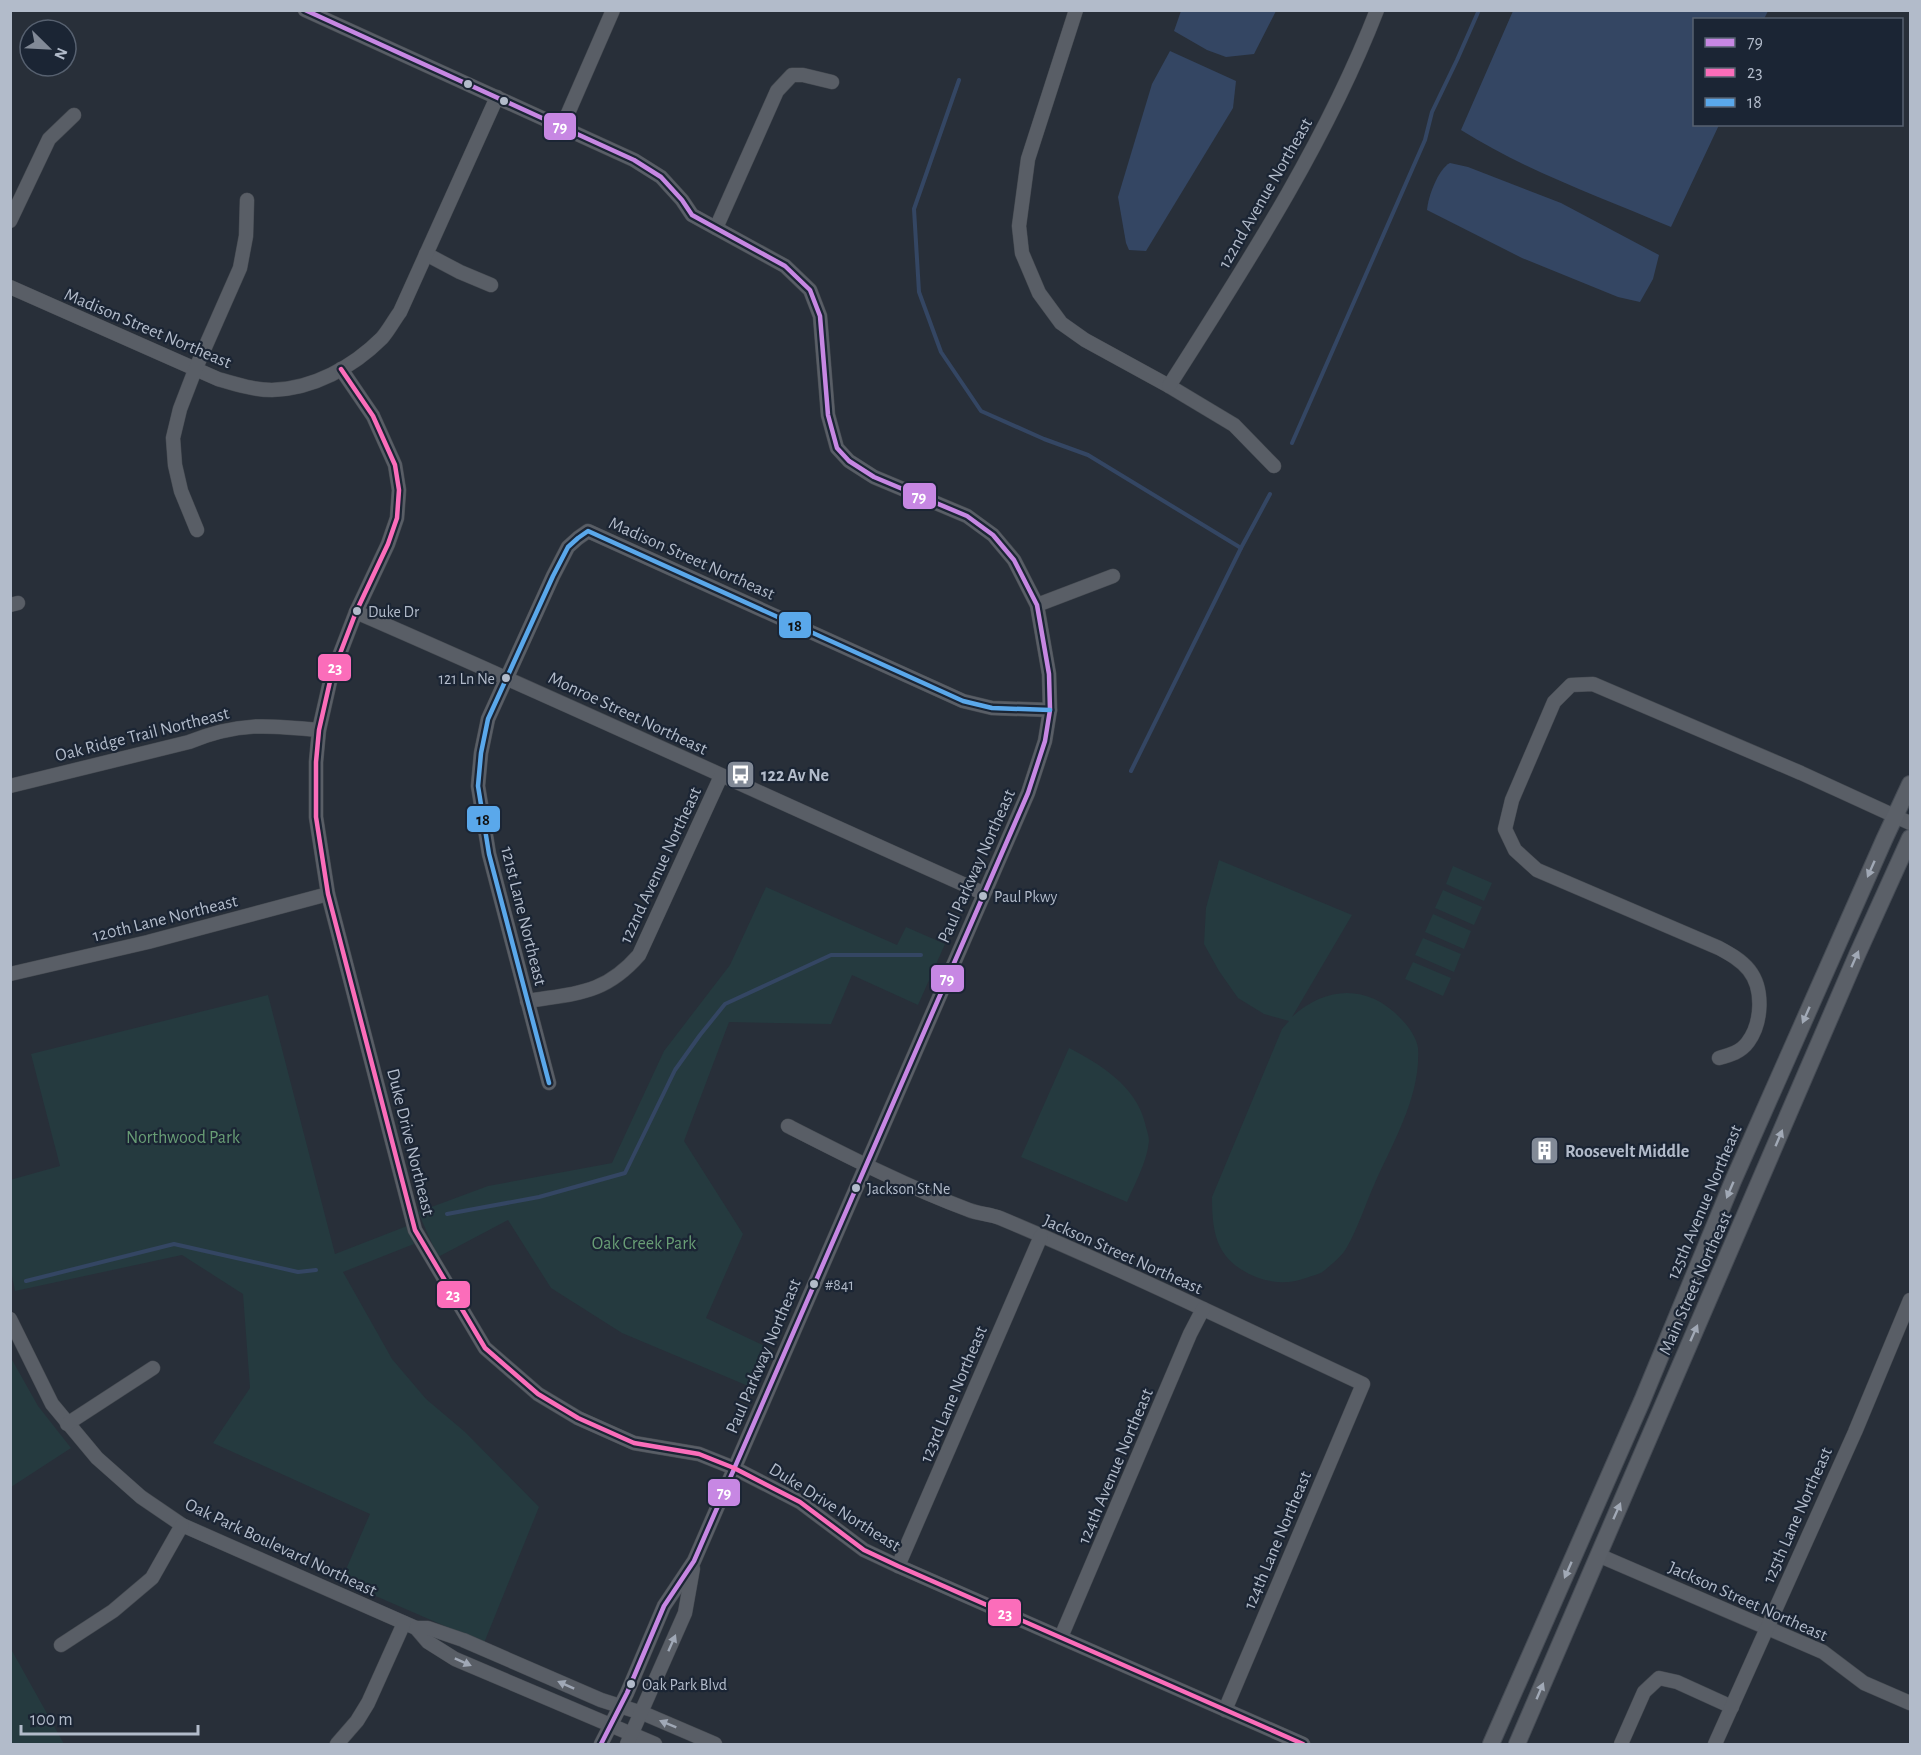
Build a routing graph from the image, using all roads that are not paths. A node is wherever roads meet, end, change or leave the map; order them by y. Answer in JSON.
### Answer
{"nodes":[{"id":1,"x":305,"y":10,"type":"edge"},
{"id":2,"x":613,"y":10,"type":"edge"},
{"id":3,"x":1076,"y":10,"type":"edge"},
{"id":4,"x":1377,"y":10,"type":"edge"},
{"id":5,"x":832,"y":82,"type":"dead end"},
{"id":6,"x":497,"y":97,"type":"junction"},
{"id":7,"x":74,"y":115,"type":"dead end"},
{"id":8,"x":562,"y":127,"type":"junction"},
{"id":9,"x":247,"y":200,"type":"dead end"},
{"id":10,"x":10,"y":221,"type":"edge"},
{"id":11,"x":716,"y":228,"type":"junction"},
{"id":12,"x":426,"y":254,"type":"junction"},
{"id":13,"x":491,"y":285,"type":"dead end"},
{"id":14,"x":10,"y":287,"type":"edge"},
{"id":15,"x":341,"y":369,"type":"junction"},
{"id":16,"x":195,"y":370,"type":"junction"},
{"id":17,"x":1169,"y":386,"type":"junction"},
{"id":18,"x":1274,"y":466,"type":"dead end"},
{"id":19,"x":197,"y":530,"type":"dead end"},
{"id":20,"x":588,"y":531,"type":"joint"},
{"id":21,"x":1113,"y":576,"type":"dead end"},
{"id":22,"x":1037,"y":605,"type":"junction"},
{"id":23,"x":356,"y":612,"type":"junction"},
{"id":24,"x":507,"y":677,"type":"junction"},
{"id":25,"x":1050,"y":710,"type":"junction"},
{"id":26,"x":319,"y":730,"type":"junction"},
{"id":27,"x":721,"y":776,"type":"junction"},
{"id":28,"x":1911,"y":784,"type":"edge"},
{"id":29,"x":10,"y":786,"type":"edge"},
{"id":30,"x":1903,"y":819,"type":"edge"},
{"id":31,"x":1911,"y":838,"type":"edge"},
{"id":32,"x":983,"y":893,"type":"junction"},
{"id":33,"x":328,"y":894,"type":"junction"},
{"id":34,"x":10,"y":974,"type":"edge"},
{"id":35,"x":527,"y":1001,"type":"junction"},
{"id":36,"x":1719,"y":1058,"type":"dead end"},
{"id":37,"x":549,"y":1083,"type":"dead end"},
{"id":38,"x":788,"y":1126,"type":"dead end"},
{"id":39,"x":865,"y":1165,"type":"junction"},
{"id":40,"x":1041,"y":1236,"type":"junction"},
{"id":41,"x":1911,"y":1300,"type":"edge"},
{"id":42,"x":1203,"y":1309,"type":"junction"},
{"id":43,"x":10,"y":1319,"type":"edge"},
{"id":44,"x":153,"y":1368,"type":"dead end"},
{"id":45,"x":1363,"y":1384,"type":"joint"},
{"id":46,"x":67,"y":1424,"type":"junction"},
{"id":47,"x":734,"y":1468,"type":"junction"},
{"id":48,"x":182,"y":1525,"type":"junction"},
{"id":49,"x":1598,"y":1555,"type":"junction"},
{"id":50,"x":694,"y":1561,"type":"junction"},
{"id":51,"x":898,"y":1566,"type":"junction"},
{"id":52,"x":410,"y":1626,"type":"junction"},
{"id":53,"x":1767,"y":1628,"type":"junction"},
{"id":54,"x":1061,"y":1637,"type":"junction"},
{"id":55,"x":61,"y":1645,"type":"dead end"},
{"id":56,"x":1911,"y":1703,"type":"edge"},
{"id":57,"x":620,"y":1707,"type":"junction"},
{"id":58,"x":1732,"y":1707,"type":"junction"},
{"id":59,"x":1225,"y":1710,"type":"junction"},
{"id":60,"x":641,"y":1713,"type":"junction"},
{"id":61,"x":609,"y":1726,"type":"junction"},
{"id":62,"x":629,"y":1740,"type":"edge"},
{"id":63,"x":336,"y":1744,"type":"edge"},
{"id":64,"x":601,"y":1744,"type":"edge"},
{"id":65,"x":655,"y":1744,"type":"edge"},
{"id":66,"x":715,"y":1744,"type":"edge"},
{"id":67,"x":1303,"y":1744,"type":"edge"},
{"id":68,"x":1491,"y":1744,"type":"edge"},
{"id":69,"x":1517,"y":1744,"type":"edge"},
{"id":70,"x":1621,"y":1744,"type":"edge"},
{"id":71,"x":1716,"y":1744,"type":"edge"}],
"edges":[{"from":1,"to":6,"type":"street","name":"Paul Parkway Northeast"},
{"from":2,"to":8,"type":"street"},
{"from":3,"to":17,"type":"street"},
{"from":4,"to":17,"type":"street","name":"122nd Avenue Northeast"},
{"from":5,"to":11,"type":"street"},
{"from":6,"to":8,"type":"street","name":"Paul Parkway Northeast"},
{"from":6,"to":12,"type":"street","name":"Madison Street Northeast"},
{"from":7,"to":10,"type":"street"},
{"from":8,"to":11,"type":"street","name":"Paul Parkway Northeast"},
{"from":9,"to":16,"type":"street"},
{"from":11,"to":22,"type":"street","name":"Paul Parkway Northeast"},
{"from":12,"to":13,"type":"street"},
{"from":12,"to":15,"type":"street","name":"Madison Street Northeast"},
{"from":14,"to":16,"type":"street","name":"Madison Street Northeast"},
{"from":15,"to":16,"type":"street","name":"Madison Street Northeast"},
{"from":15,"to":23,"type":"street","name":"Duke Drive Northeast"},
{"from":16,"to":19,"type":"street"},
{"from":17,"to":18,"type":"street"},
{"from":20,"to":24,"type":"street","name":"121st Lane Northeast"},
{"from":20,"to":25,"type":"street","name":"Madison Street Northeast"},
{"from":21,"to":22,"type":"street"},
{"from":22,"to":25,"type":"street","name":"Paul Parkway Northeast"},
{"from":23,"to":24,"type":"street","name":"Monroe Street Northeast"},
{"from":23,"to":26,"type":"street","name":"Duke Drive Northeast"},
{"from":24,"to":27,"type":"street","name":"Monroe Street Northeast"},
{"from":24,"to":35,"type":"street","name":"121st Lane Northeast"},
{"from":25,"to":32,"type":"street","name":"Paul Parkway Northeast"},
{"from":26,"to":29,"type":"street","name":"Oak Ridge Trail Northeast"},
{"from":26,"to":33,"type":"street","name":"Duke Drive Northeast"},
{"from":27,"to":32,"type":"street","name":"Monroe Street Northeast"},
{"from":27,"to":35,"type":"street","name":"122nd Avenue Northeast"},
{"from":28,"to":30,"type":"main road"},
{"from":30,"to":36,"type":"street"},
{"from":30,"to":68,"type":"main road","name":"125th Avenue Northeast","one_way":true},
{"from":49,"to":31,"type":"main road","name":"Main Street Northeast","one_way":true},
{"from":32,"to":39,"type":"street","name":"Paul Parkway Northeast"},
{"from":33,"to":34,"type":"street","name":"120th Lane Northeast"},
{"from":33,"to":47,"type":"street","name":"Duke Drive Northeast"},
{"from":35,"to":37,"type":"street","name":"121st Lane Northeast"},
{"from":38,"to":39,"type":"street"},
{"from":39,"to":40,"type":"street","name":"Jackson Street Northeast"},
{"from":39,"to":47,"type":"street","name":"Paul Parkway Northeast"},
{"from":40,"to":42,"type":"street","name":"Jackson Street Northeast"},
{"from":40,"to":51,"type":"street","name":"123rd Lane Northeast"},
{"from":41,"to":53,"type":"street","name":"125th Lane Northeast"},
{"from":42,"to":45,"type":"street","name":"Jackson Street Northeast"},
{"from":42,"to":54,"type":"street","name":"124th Avenue Northeast"},
{"from":43,"to":46,"type":"street","name":"Oak Park Boulevard Northeast"},
{"from":44,"to":46,"type":"street"},
{"from":45,"to":59,"type":"street","name":"124th Lane Northeast"},
{"from":46,"to":48,"type":"street","name":"Oak Park Boulevard Northeast"},
{"from":47,"to":50,"type":"street","name":"Paul Parkway Northeast"},
{"from":47,"to":51,"type":"street","name":"Duke Drive Northeast"},
{"from":48,"to":52,"type":"street","name":"Oak Park Boulevard Northeast"},
{"from":48,"to":55,"type":"street"},
{"from":49,"to":53,"type":"street","name":"Jackson Street Northeast"},
{"from":69,"to":49,"type":"main road","name":"Main Street Northeast","one_way":true},
{"from":50,"to":57,"type":"street","name":"Paul Parkway Northeast"},
{"from":60,"to":50,"type":"street","name":"Paul Parkway Northeast","one_way":true},
{"from":51,"to":54,"type":"street","name":"Duke Drive Northeast"},
{"from":57,"to":52,"type":"street","name":"Oak Park Boulevard Northeast","one_way":true},
{"from":52,"to":61,"type":"street","name":"Oak Park Boulevard Northeast","one_way":true},
{"from":52,"to":63,"type":"street"},
{"from":53,"to":56,"type":"street","name":"Jackson Street Northeast"},
{"from":53,"to":58,"type":"street","name":"125th Lane Northeast"},
{"from":54,"to":59,"type":"street","name":"Duke Drive Northeast"},
{"from":57,"to":60,"type":"street","name":"Oak Park Boulevard Northeast"},
{"from":57,"to":61,"type":"street","name":"Paul Parkway Northeast"},
{"from":58,"to":70,"type":"street"},
{"from":58,"to":71,"type":"street","name":"125th Lane Northeast"},
{"from":59,"to":67,"type":"street","name":"Duke Drive Northeast"},
{"from":60,"to":62,"type":"street","name":"Paul Parkway Northeast"},
{"from":66,"to":60,"type":"street","name":"Oak Park Boulevard Northeast","one_way":true},
{"from":61,"to":62,"type":"street","name":"Oak Park Boulevard Northeast"},
{"from":61,"to":64,"type":"street","name":"Paul Parkway Northeast"},
{"from":62,"to":65,"type":"street","name":"Oak Park Boulevard Northeast"}]}
